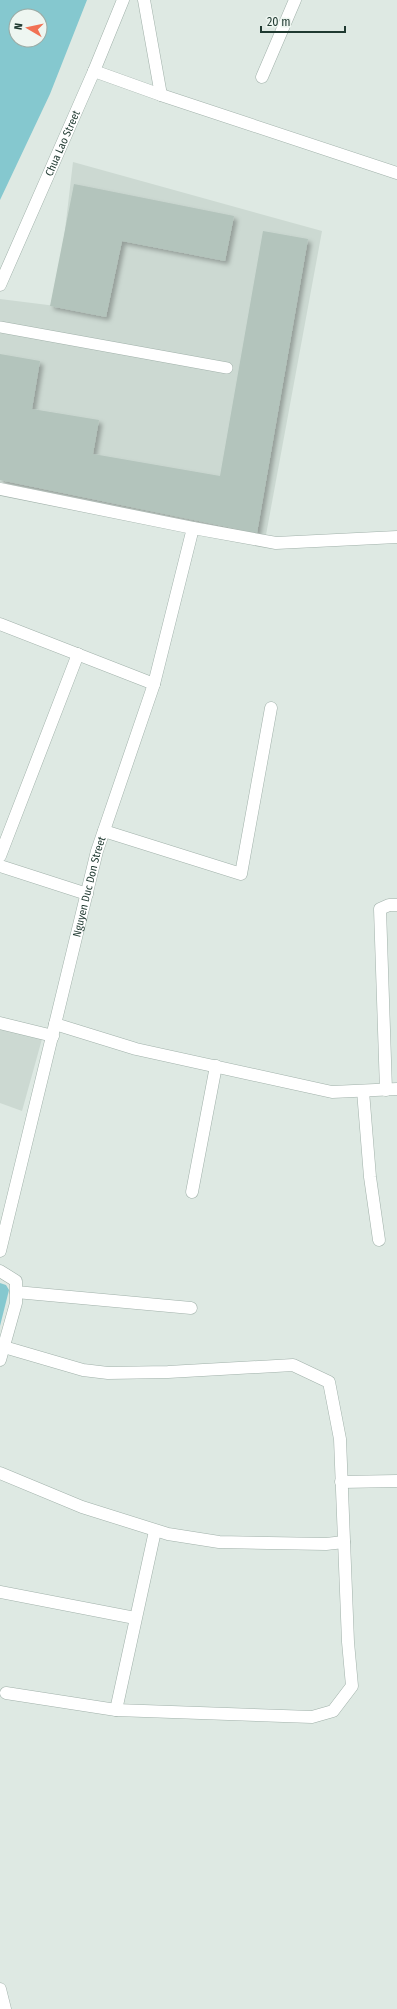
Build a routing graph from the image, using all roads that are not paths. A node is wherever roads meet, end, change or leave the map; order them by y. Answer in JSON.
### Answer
{"nodes":[{"id":1,"x":123,"y":0,"type":"edge"},
{"id":2,"x":144,"y":0,"type":"edge"},
{"id":3,"x":295,"y":0,"type":"edge"},
{"id":4,"x":94,"y":71,"type":"junction"},
{"id":5,"x":262,"y":77,"type":"dead end"},
{"id":6,"x":161,"y":95,"type":"junction"},
{"id":7,"x":397,"y":173,"type":"edge"},
{"id":8,"x":0,"y":285,"type":"edge"},
{"id":9,"x":0,"y":328,"type":"edge"},
{"id":10,"x":227,"y":368,"type":"dead end"},
{"id":11,"x":0,"y":489,"type":"edge"},
{"id":12,"x":192,"y":528,"type":"junction"},
{"id":13,"x":397,"y":537,"type":"edge"},
{"id":14,"x":0,"y":624,"type":"edge"},
{"id":15,"x":78,"y":654,"type":"junction"},
{"id":16,"x":154,"y":684,"type":"junction"},
{"id":17,"x":271,"y":708,"type":"dead end"},
{"id":18,"x":104,"y":831,"type":"junction"},
{"id":19,"x":0,"y":856,"type":"edge"},
{"id":20,"x":0,"y":866,"type":"edge"},
{"id":21,"x":87,"y":894,"type":"junction"},
{"id":22,"x":397,"y":905,"type":"edge"},
{"id":23,"x":0,"y":1023,"type":"edge"},
{"id":24,"x":56,"y":1024,"type":"junction"},
{"id":25,"x":53,"y":1036,"type":"junction"},
{"id":26,"x":216,"y":1066,"type":"junction"},
{"id":27,"x":392,"y":1090,"type":"edge"},
{"id":28,"x":363,"y":1091,"type":"junction"},
{"id":29,"x":192,"y":1192,"type":"dead end"},
{"id":30,"x":379,"y":1240,"type":"dead end"},
{"id":31,"x":0,"y":1251,"type":"edge"},
{"id":32,"x":0,"y":1271,"type":"edge"},
{"id":33,"x":16,"y":1292,"type":"junction"},
{"id":34,"x":191,"y":1308,"type":"dead end"},
{"id":35,"x":4,"y":1347,"type":"junction"},
{"id":36,"x":0,"y":1360,"type":"edge"},
{"id":37,"x":0,"y":1473,"type":"edge"},
{"id":38,"x":397,"y":1481,"type":"edge"},
{"id":39,"x":341,"y":1482,"type":"junction"},
{"id":40,"x":155,"y":1531,"type":"junction"},
{"id":41,"x":344,"y":1542,"type":"junction"},
{"id":42,"x":0,"y":1592,"type":"edge"},
{"id":43,"x":135,"y":1618,"type":"junction"},
{"id":44,"x":6,"y":1693,"type":"dead end"},
{"id":45,"x":116,"y":1710,"type":"junction"},
{"id":46,"x":0,"y":1988,"type":"edge"},
{"id":47,"x":5,"y":2009,"type":"edge"}],
"edges":[{"from":1,"to":4,"type":"street","name":"Chua Lao Street"},
{"from":2,"to":6,"type":"street"},
{"from":3,"to":5,"type":"street"},
{"from":4,"to":6,"type":"street"},
{"from":4,"to":8,"type":"street","name":"Chua Lao Street"},
{"from":6,"to":7,"type":"street"},
{"from":9,"to":10,"type":"lane"},
{"from":11,"to":12,"type":"street"},
{"from":12,"to":13,"type":"street"},
{"from":12,"to":16,"type":"street","name":"Nguyen Duc Don Street"},
{"from":14,"to":15,"type":"street"},
{"from":15,"to":16,"type":"street"},
{"from":15,"to":19,"type":"street"},
{"from":16,"to":18,"type":"street","name":"Nguyen Duc Don Street"},
{"from":17,"to":18,"type":"street"},
{"from":18,"to":21,"type":"street","name":"Nguyen Duc Don Street"},
{"from":20,"to":21,"type":"street"},
{"from":21,"to":24,"type":"street","name":"Nguyen Duc Don Street"},
{"from":22,"to":27,"type":"street"},
{"from":23,"to":25,"type":"street"},
{"from":24,"to":25,"type":"street","name":"Nguyen Duc Don Street"},
{"from":24,"to":26,"type":"street"},
{"from":25,"to":31,"type":"street","name":"Nguyen Duc Don Street"},
{"from":26,"to":28,"type":"street"},
{"from":26,"to":29,"type":"street"},
{"from":27,"to":28,"type":"street"},
{"from":28,"to":30,"type":"street"},
{"from":32,"to":33,"type":"street"},
{"from":33,"to":34,"type":"street"},
{"from":33,"to":35,"type":"street"},
{"from":35,"to":36,"type":"street"},
{"from":35,"to":39,"type":"street"},
{"from":37,"to":40,"type":"street"},
{"from":38,"to":39,"type":"street"},
{"from":39,"to":41,"type":"street"},
{"from":40,"to":41,"type":"street"},
{"from":40,"to":43,"type":"street"},
{"from":41,"to":45,"type":"street"},
{"from":42,"to":43,"type":"street"},
{"from":43,"to":45,"type":"street"},
{"from":44,"to":45,"type":"street"},
{"from":46,"to":47,"type":"street"}]}
